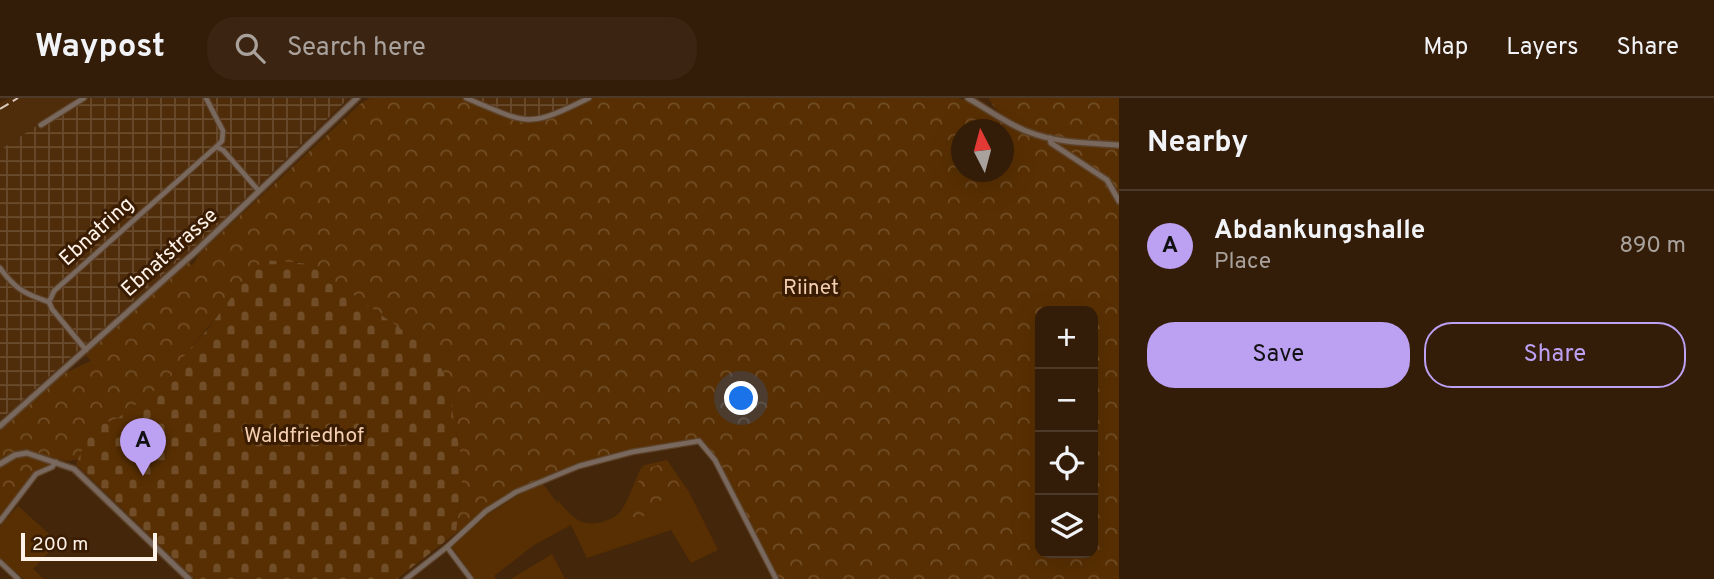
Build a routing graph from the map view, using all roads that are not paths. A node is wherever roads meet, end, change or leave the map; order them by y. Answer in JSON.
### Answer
{"nodes":[{"id":1,"x":84,"y":98,"type":"edge"},
{"id":2,"x":206,"y":98,"type":"edge"},
{"id":3,"x":356,"y":98,"type":"edge"},
{"id":4,"x":466,"y":98,"type":"edge"},
{"id":5,"x":589,"y":98,"type":"edge"},
{"id":6,"x":968,"y":98,"type":"edge"},
{"id":7,"x":41,"y":125,"type":"dead end"},
{"id":8,"x":1052,"y":141,"type":"junction"},
{"id":9,"x":1119,"y":145,"type":"edge"},
{"id":10,"x":216,"y":147,"type":"junction"},
{"id":11,"x":259,"y":191,"type":"junction"},
{"id":12,"x":1119,"y":201,"type":"edge"},
{"id":13,"x":0,"y":268,"type":"edge"},
{"id":14,"x":49,"y":302,"type":"junction"},
{"id":15,"x":86,"y":350,"type":"junction"},
{"id":16,"x":0,"y":426,"type":"edge"},
{"id":17,"x":57,"y":462,"type":"junction"},
{"id":18,"x":0,"y":464,"type":"edge"},
{"id":19,"x":0,"y":521,"type":"edge"},
{"id":20,"x":447,"y":547,"type":"junction"},
{"id":21,"x":0,"y":562,"type":"edge"},
{"id":22,"x":18,"y":579,"type":"edge"},
{"id":23,"x":189,"y":579,"type":"edge"},
{"id":24,"x":406,"y":579,"type":"edge"},
{"id":25,"x":471,"y":579,"type":"edge"},
{"id":26,"x":776,"y":579,"type":"edge"}],
"edges":[{"from":1,"to":7,"type":"street"},
{"from":2,"to":10,"type":"street","name":"Ebnatring"},
{"from":3,"to":11,"type":"street","name":"Ebnatstrasse"},
{"from":4,"to":5,"type":"street"},
{"from":6,"to":8,"type":"street"},
{"from":8,"to":9,"type":"street"},
{"from":8,"to":12,"type":"street"},
{"from":10,"to":11,"type":"street"},
{"from":10,"to":14,"type":"street","name":"Ebnatring"},
{"from":11,"to":15,"type":"street","name":"Ebnatstrasse"},
{"from":13,"to":14,"type":"street"},
{"from":14,"to":15,"type":"street"},
{"from":15,"to":16,"type":"street","name":"Ebnatstrasse"},
{"from":17,"to":18,"type":"street"},
{"from":17,"to":19,"type":"street"},
{"from":17,"to":23,"type":"street"},
{"from":20,"to":24,"type":"street"},
{"from":20,"to":25,"type":"street"},
{"from":20,"to":26,"type":"street"},
{"from":21,"to":22,"type":"street"}]}
